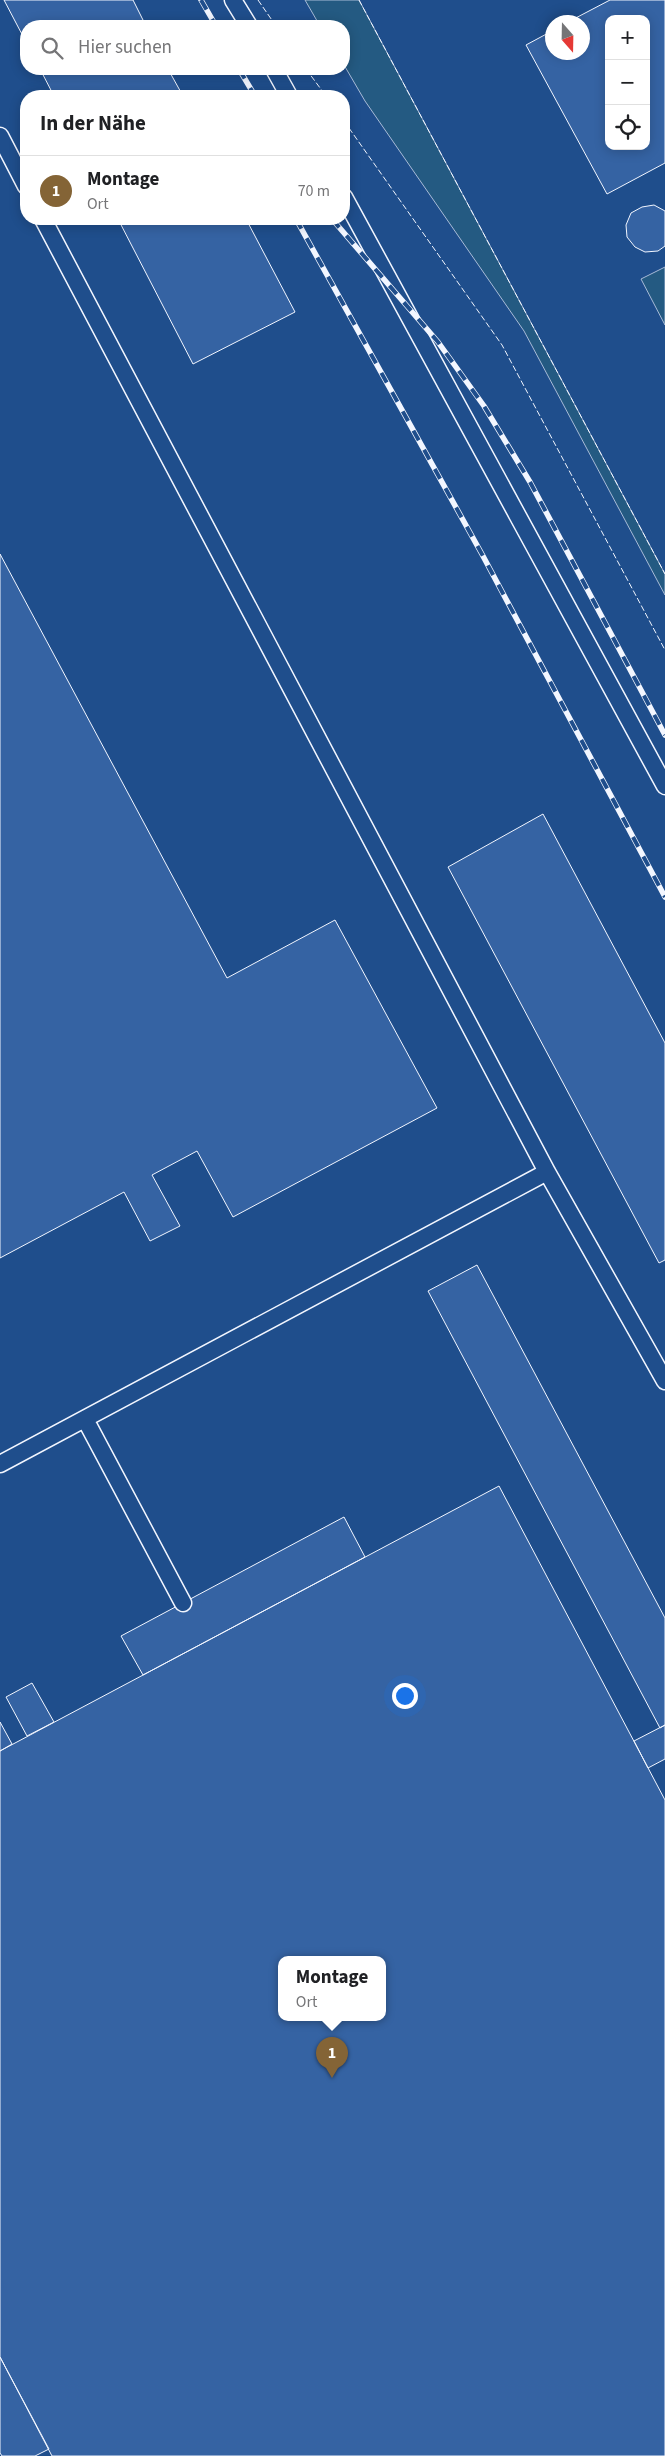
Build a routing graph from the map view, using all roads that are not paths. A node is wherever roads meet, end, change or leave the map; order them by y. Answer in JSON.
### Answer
{"nodes":[{"id":1,"x":233,"y":0,"type":"edge"},
{"id":2,"x":245,"y":20,"type":"edge"},
{"id":3,"x":277,"y":75,"type":"edge"},
{"id":4,"x":286,"y":90,"type":"edge"},
{"id":5,"x":0,"y":136,"type":"edge"},
{"id":6,"x":20,"y":174,"type":"edge"},
{"id":7,"x":350,"y":208,"type":"edge"},
{"id":8,"x":47,"y":225,"type":"edge"},
{"id":9,"x":665,"y":786,"type":"edge"},
{"id":10,"x":547,"y":1172,"type":"junction"},
{"id":11,"x":665,"y":1381,"type":"edge"},
{"id":12,"x":85,"y":1419,"type":"junction"},
{"id":13,"x":0,"y":1464,"type":"edge"},
{"id":14,"x":183,"y":1603,"type":"dead end"}],
"edges":[{"from":1,"to":2,"type":"lane"},
{"from":3,"to":4,"type":"lane"},
{"from":5,"to":6,"type":"lane"},
{"from":7,"to":9,"type":"lane"},
{"from":8,"to":10,"type":"lane"},
{"from":10,"to":11,"type":"lane"},
{"from":10,"to":12,"type":"lane"},
{"from":12,"to":13,"type":"lane"},
{"from":12,"to":14,"type":"lane"}]}
